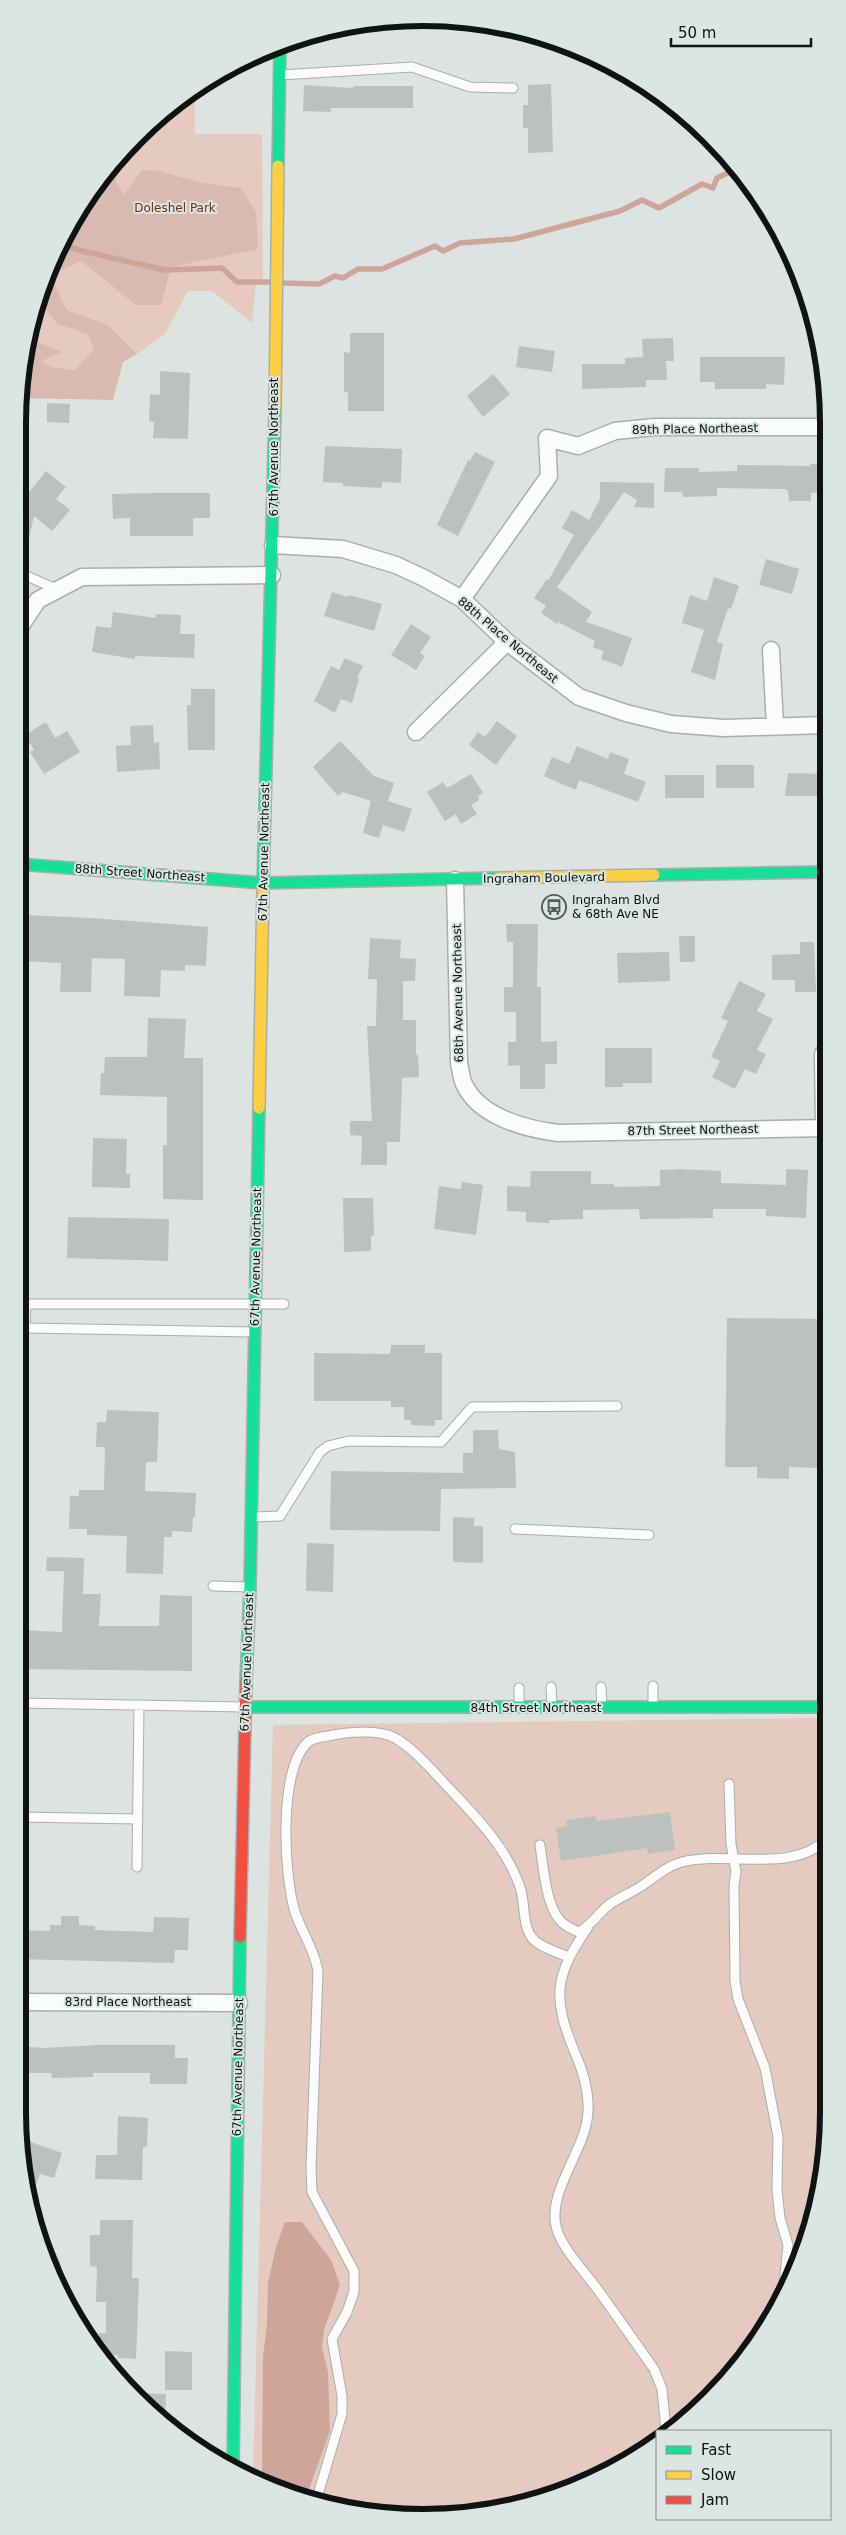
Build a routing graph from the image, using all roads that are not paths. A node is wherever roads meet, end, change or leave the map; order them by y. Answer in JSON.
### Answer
{"nodes":[{"id":1,"x":280,"y":53,"type":"edge"},
{"id":2,"x":280,"y":75,"type":"junction"},
{"id":3,"x":513,"y":88,"type":"dead end"},
{"id":4,"x":820,"y":427,"type":"edge"},
{"id":5,"x":273,"y":545,"type":"junction"},
{"id":6,"x":272,"y":575,"type":"junction"},
{"id":7,"x":26,"y":577,"type":"edge"},
{"id":8,"x":56,"y":590,"type":"junction"},
{"id":9,"x":462,"y":599,"type":"junction"},
{"id":10,"x":26,"y":618,"type":"edge"},
{"id":11,"x":507,"y":642,"type":"junction"},
{"id":12,"x":771,"y":650,"type":"dead end"},
{"id":13,"x":820,"y":725,"type":"edge"},
{"id":14,"x":775,"y":726,"type":"junction"},
{"id":15,"x":416,"y":732,"type":"dead end"},
{"id":16,"x":26,"y":865,"type":"edge"},
{"id":17,"x":820,"y":872,"type":"edge"},
{"id":18,"x":456,"y":880,"type":"junction"},
{"id":19,"x":263,"y":883,"type":"junction"},
{"id":20,"x":820,"y":1128,"type":"edge"},
{"id":21,"x":558,"y":1133,"type":"joint"},
{"id":22,"x":254,"y":1304,"type":"junction"},
{"id":23,"x":284,"y":1304,"type":"dead end"},
{"id":24,"x":26,"y":1305,"type":"edge"},
{"id":25,"x":26,"y":1326,"type":"edge"},
{"id":26,"x":254,"y":1332,"type":"junction"},
{"id":27,"x":617,"y":1406,"type":"dead end"},
{"id":28,"x":250,"y":1517,"type":"junction"},
{"id":29,"x":515,"y":1529,"type":"dead end"},
{"id":30,"x":649,"y":1535,"type":"dead end"},
{"id":31,"x":213,"y":1586,"type":"dead end"},
{"id":32,"x":250,"y":1587,"type":"junction"},
{"id":33,"x":653,"y":1686,"type":"dead end"},
{"id":34,"x":552,"y":1687,"type":"dead end"},
{"id":35,"x":601,"y":1687,"type":"dead end"},
{"id":36,"x":519,"y":1688,"type":"dead end"},
{"id":37,"x":26,"y":1703,"type":"edge"},
{"id":38,"x":139,"y":1704,"type":"junction"},
{"id":39,"x":245,"y":1707,"type":"junction"},
{"id":40,"x":602,"y":1707,"type":"junction"},
{"id":41,"x":653,"y":1707,"type":"junction"},
{"id":42,"x":820,"y":1707,"type":"edge"},
{"id":43,"x":519,"y":1708,"type":"junction"},
{"id":44,"x":545,"y":1712,"type":"junction"},
{"id":45,"x":728,"y":1784,"type":"dead end"},
{"id":46,"x":26,"y":1817,"type":"edge"},
{"id":47,"x":138,"y":1818,"type":"junction"},
{"id":48,"x":820,"y":1844,"type":"edge"},
{"id":49,"x":540,"y":1845,"type":"dead end"},
{"id":50,"x":733,"y":1857,"type":"junction"},
{"id":51,"x":137,"y":1867,"type":"dead end"},
{"id":52,"x":588,"y":1927,"type":"junction"},
{"id":53,"x":569,"y":1958,"type":"junction"},
{"id":54,"x":26,"y":2002,"type":"edge"},
{"id":55,"x":239,"y":2003,"type":"junction"},
{"id":56,"x":785,"y":2274,"type":"edge"},
{"id":57,"x":666,"y":2427,"type":"edge"},
{"id":58,"x":232,"y":2460,"type":"edge"},
{"id":59,"x":317,"y":2494,"type":"edge"}],
"edges":[{"from":1,"to":2,"type":"main road","name":"67th Avenue Northeast"},
{"from":2,"to":3,"type":"lane"},
{"from":2,"to":5,"type":"main road","name":"67th Avenue Northeast"},
{"from":4,"to":9,"type":"street","name":"89th Place Northeast"},
{"from":5,"to":6,"type":"main road","name":"67th Avenue Northeast"},
{"from":5,"to":9,"type":"street","name":"88th Place Northeast"},
{"from":6,"to":8,"type":"street"},
{"from":6,"to":19,"type":"main road","name":"67th Avenue Northeast"},
{"from":7,"to":8,"type":"lane"},
{"from":8,"to":10,"type":"street"},
{"from":9,"to":11,"type":"street","name":"88th Place Northeast"},
{"from":11,"to":14,"type":"street","name":"88th Place Northeast"},
{"from":11,"to":15,"type":"street"},
{"from":12,"to":14,"type":"street"},
{"from":13,"to":14,"type":"street","name":"88th Place Northeast"},
{"from":16,"to":19,"type":"main road","name":"88th Street Northeast"},
{"from":17,"to":18,"type":"main road","name":"Ingraham Boulevard"},
{"from":18,"to":19,"type":"main road","name":"Ingraham Boulevard"},
{"from":18,"to":21,"type":"street","name":"68th Avenue Northeast"},
{"from":19,"to":22,"type":"main road","name":"67th Avenue Northeast"},
{"from":20,"to":21,"type":"street","name":"87th Street Northeast"},
{"from":22,"to":23,"type":"lane"},
{"from":22,"to":24,"type":"lane"},
{"from":22,"to":26,"type":"main road","name":"67th Avenue Northeast"},
{"from":25,"to":26,"type":"lane"},
{"from":26,"to":28,"type":"main road","name":"67th Avenue Northeast"},
{"from":27,"to":28,"type":"lane"},
{"from":28,"to":32,"type":"main road","name":"67th Avenue Northeast"},
{"from":29,"to":30,"type":"lane"},
{"from":31,"to":32,"type":"lane"},
{"from":32,"to":39,"type":"main road","name":"67th Avenue Northeast"},
{"from":33,"to":41,"type":"lane"},
{"from":34,"to":44,"type":"lane"},
{"from":35,"to":40,"type":"lane"},
{"from":36,"to":43,"type":"lane"},
{"from":37,"to":38,"type":"lane"},
{"from":38,"to":39,"type":"lane"},
{"from":38,"to":47,"type":"lane"},
{"from":39,"to":43,"type":"main road","name":"84th Street Northeast"},
{"from":39,"to":55,"type":"main road","name":"67th Avenue Northeast"},
{"from":40,"to":41,"type":"main road","name":"84th Street Northeast"},
{"from":40,"to":44,"type":"main road","name":"84th Street Northeast"},
{"from":41,"to":42,"type":"main road","name":"84th Street Northeast"},
{"from":43,"to":44,"type":"main road","name":"84th Street Northeast"},
{"from":45,"to":50,"type":"lane"},
{"from":46,"to":47,"type":"lane"},
{"from":47,"to":51,"type":"lane"},
{"from":48,"to":50,"type":"lane"},
{"from":49,"to":52,"type":"lane"},
{"from":50,"to":52,"type":"lane"},
{"from":50,"to":56,"type":"lane"},
{"from":52,"to":53,"type":"lane"},
{"from":53,"to":57,"type":"lane"},
{"from":53,"to":59,"type":"lane"},
{"from":54,"to":55,"type":"street","name":"83rd Place Northeast"},
{"from":55,"to":58,"type":"main road","name":"67th Avenue Northeast"}]}
